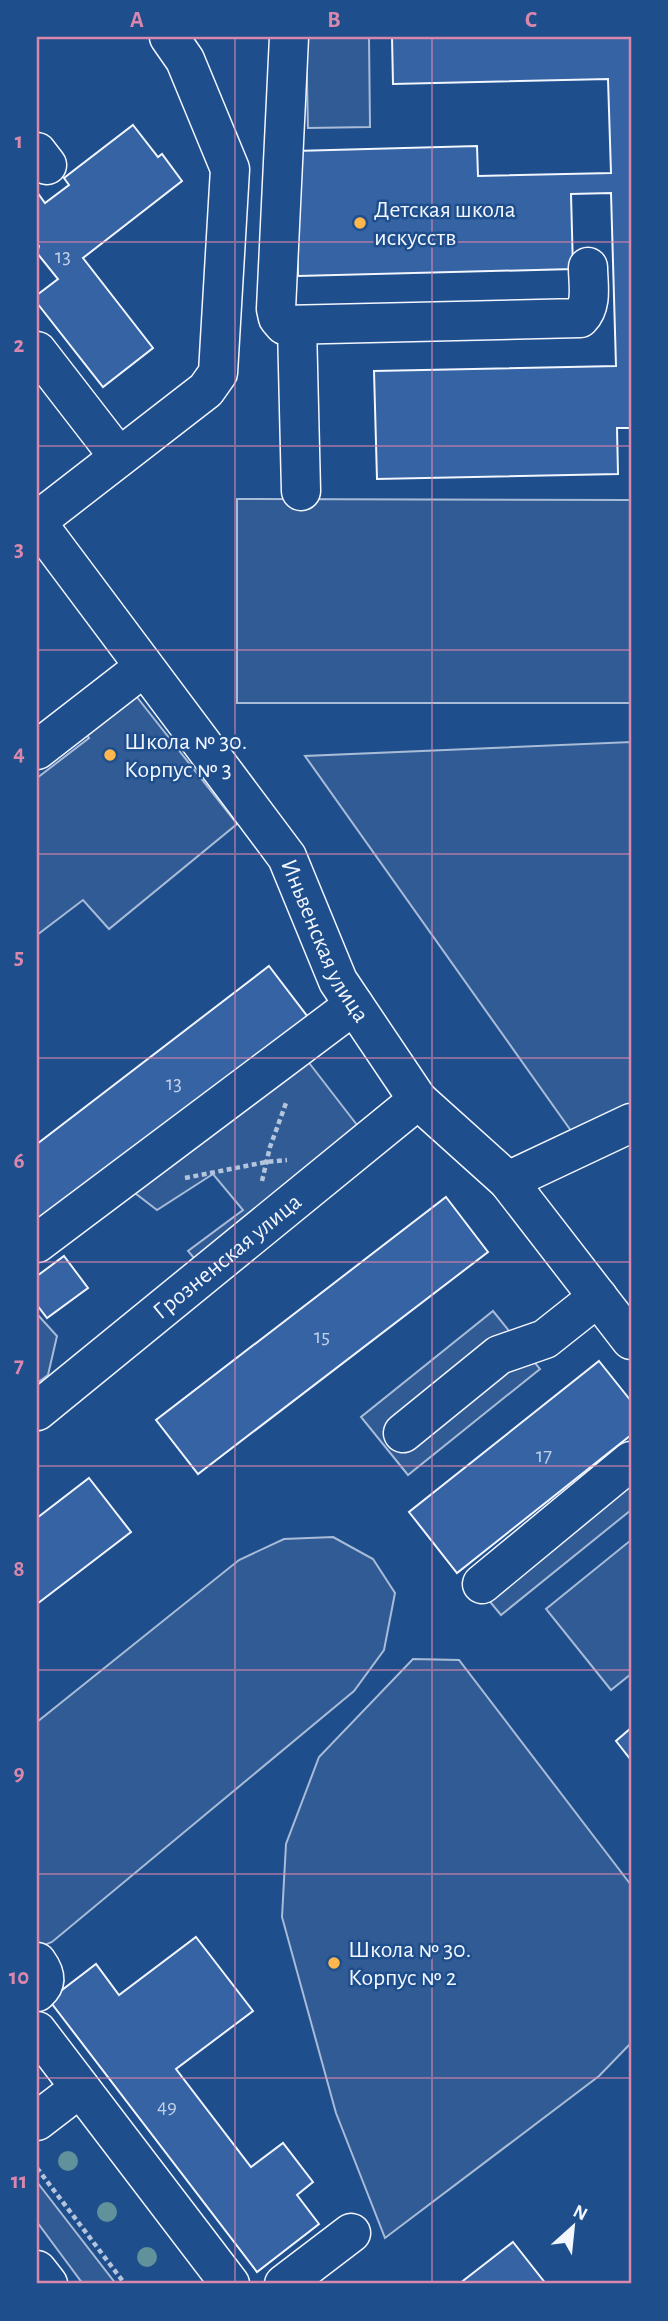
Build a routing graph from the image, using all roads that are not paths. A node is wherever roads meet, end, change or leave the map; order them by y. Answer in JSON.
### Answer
{"nodes":[{"id":1,"x":169,"y":37,"type":"edge"},
{"id":2,"x":289,"y":37,"type":"edge"},
{"id":3,"x":588,"y":267,"type":"dead end"},
{"id":4,"x":297,"y":326,"type":"junction"},
{"id":5,"x":37,"y":351,"type":"edge"},
{"id":6,"x":119,"y":457,"type":"junction"},
{"id":7,"x":301,"y":491,"type":"dead end"},
{"id":8,"x":37,"y":522,"type":"edge"},
{"id":9,"x":144,"y":667,"type":"junction"},
{"id":10,"x":37,"y":750,"type":"edge"},
{"id":11,"x":354,"y":1005,"type":"junction"},
{"id":12,"x":418,"y":1100,"type":"junction"},
{"id":13,"x":631,"y":1123,"type":"edge"},
{"id":14,"x":508,"y":1181,"type":"junction"},
{"id":15,"x":37,"y":1243,"type":"edge"},
{"id":16,"x":598,"y":1297,"type":"junction"},
{"id":17,"x":631,"y":1340,"type":"edge"},
{"id":18,"x":37,"y":1411,"type":"edge"},
{"id":19,"x":403,"y":1433,"type":"dead end"},
{"id":20,"x":631,"y":1461,"type":"edge"},
{"id":21,"x":482,"y":1584,"type":"dead end"},
{"id":22,"x":37,"y":1962,"type":"edge"},
{"id":23,"x":37,"y":1992,"type":"edge"},
{"id":24,"x":37,"y":2031,"type":"edge"},
{"id":25,"x":80,"y":2088,"type":"junction"},
{"id":26,"x":37,"y":2121,"type":"edge"},
{"id":27,"x":351,"y":2233,"type":"dead end"},
{"id":28,"x":37,"y":2270,"type":"edge"},
{"id":29,"x":48,"y":2284,"type":"edge"},
{"id":30,"x":230,"y":2284,"type":"edge"},
{"id":31,"x":284,"y":2284,"type":"edge"}],
"edges":[{"from":1,"to":6,"type":"street"},
{"from":2,"to":4,"type":"street"},
{"from":3,"to":4,"type":"street"},
{"from":4,"to":7,"type":"street"},
{"from":5,"to":6,"type":"street"},
{"from":6,"to":8,"type":"street"},
{"from":8,"to":9,"type":"street","name":"Иньвенская улица"},
{"from":9,"to":10,"type":"street"},
{"from":9,"to":11,"type":"street","name":"Иньвенская улица"},
{"from":11,"to":12,"type":"street","name":"Иньвенская улица"},
{"from":11,"to":15,"type":"street"},
{"from":12,"to":14,"type":"street","name":"Иньвенская улица"},
{"from":12,"to":18,"type":"street","name":"Грозненская улица"},
{"from":13,"to":14,"type":"street"},
{"from":14,"to":16,"type":"street","name":"Иньвенская улица"},
{"from":16,"to":17,"type":"street","name":"Иньвенская улица"},
{"from":16,"to":19,"type":"street"},
{"from":20,"to":21,"type":"street"},
{"from":22,"to":23,"type":"street"},
{"from":24,"to":25,"type":"street"},
{"from":25,"to":26,"type":"street"},
{"from":25,"to":30,"type":"street"},
{"from":27,"to":31,"type":"street"},
{"from":28,"to":29,"type":"street"}]}
